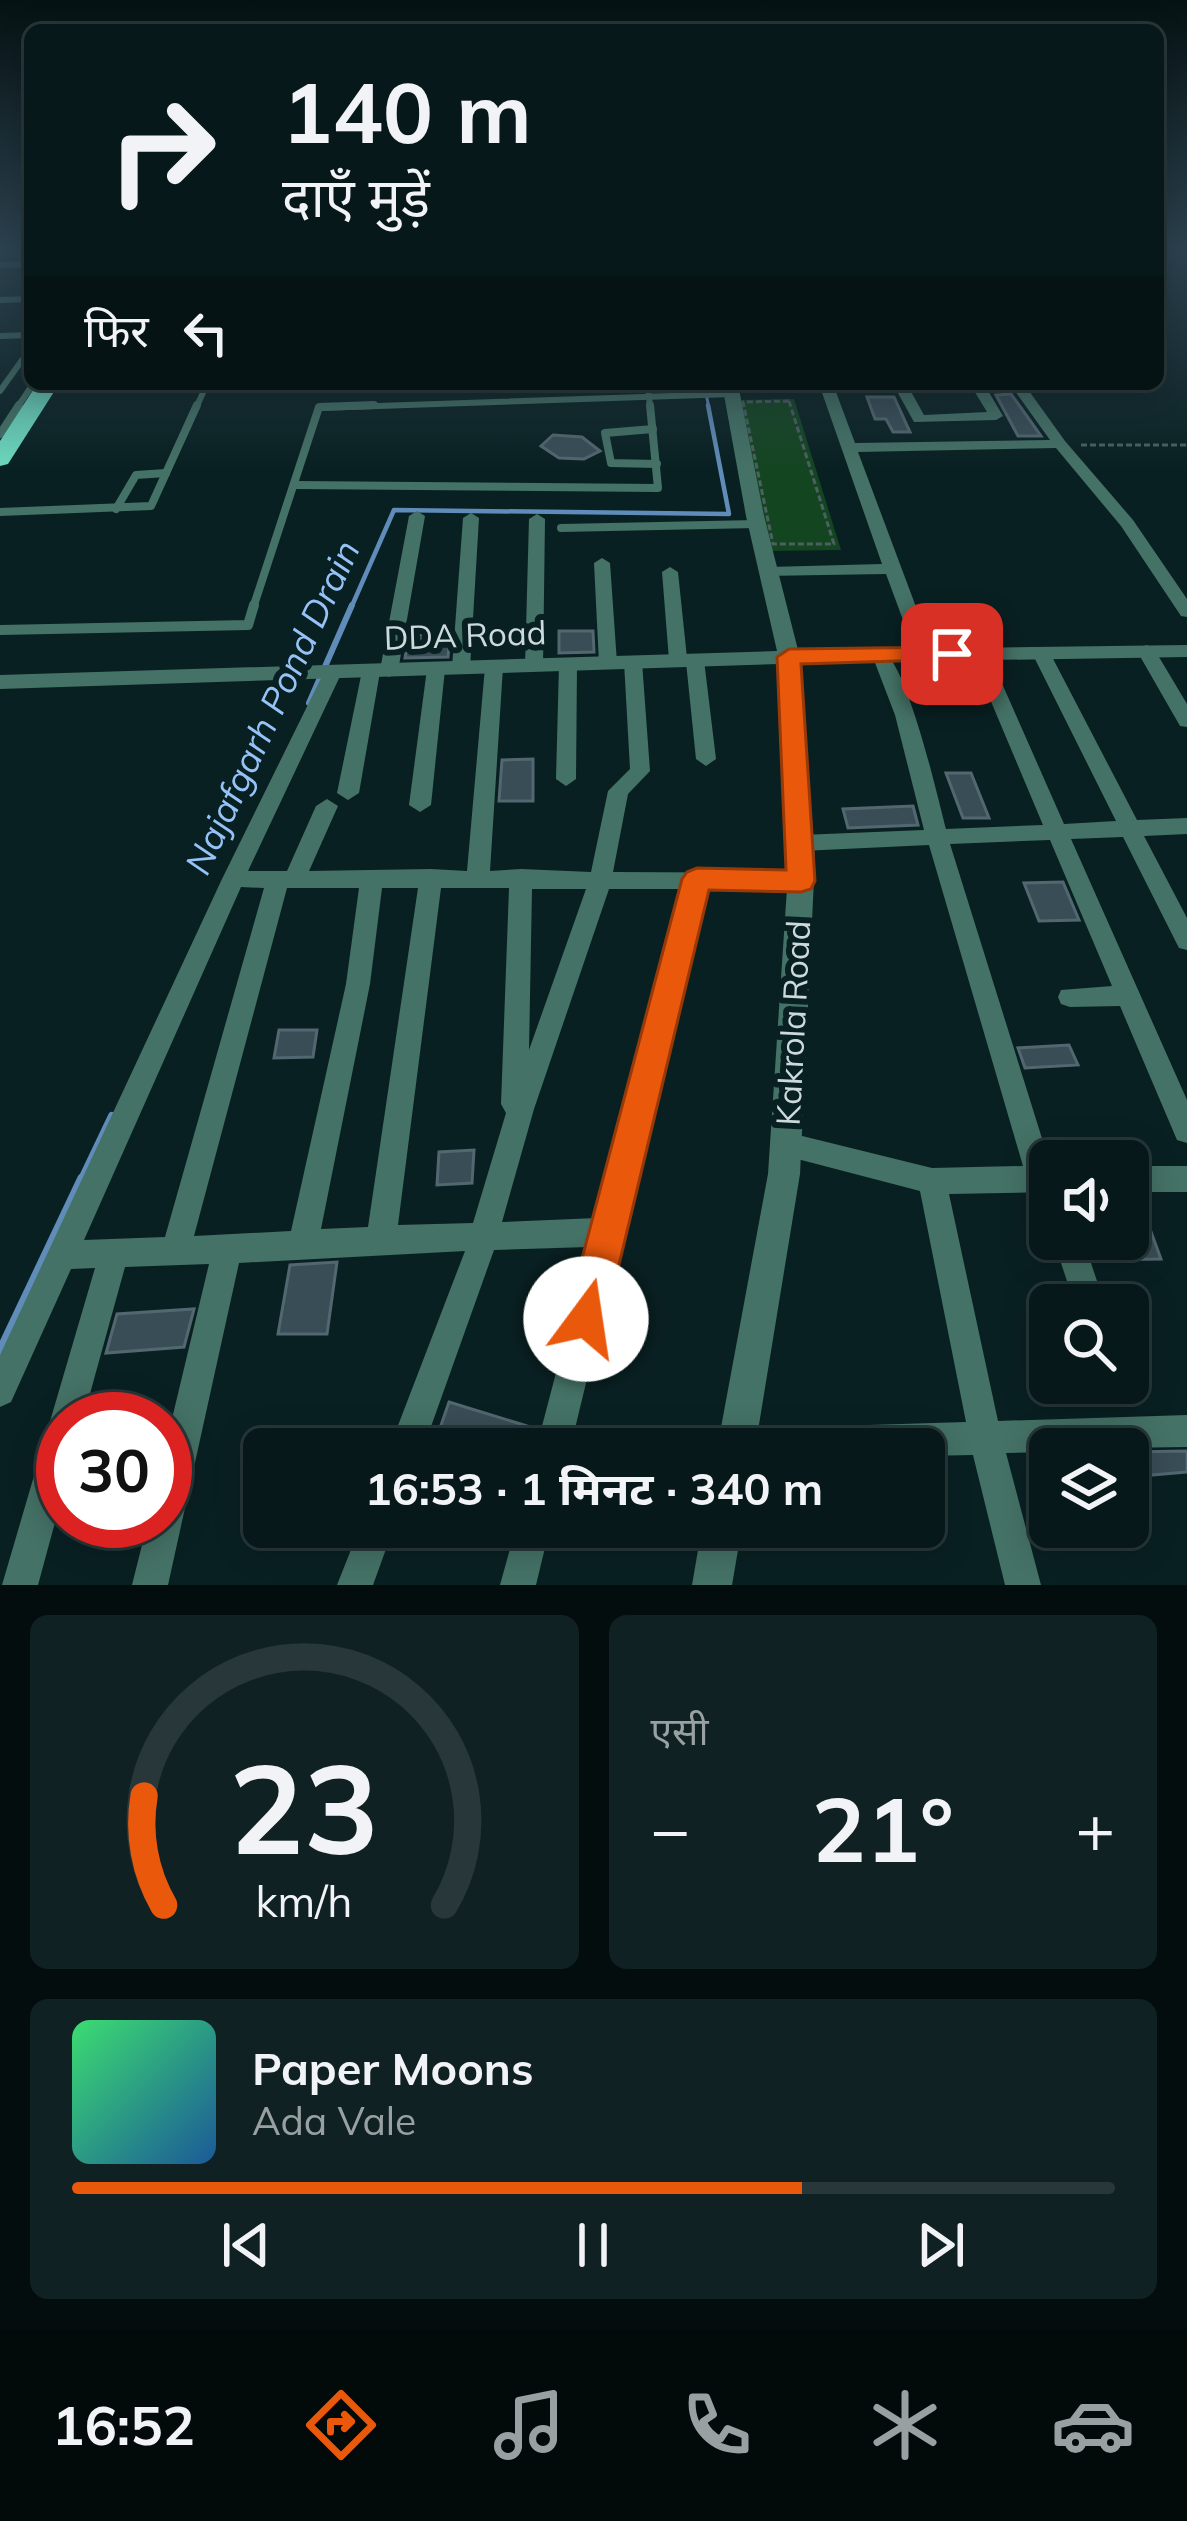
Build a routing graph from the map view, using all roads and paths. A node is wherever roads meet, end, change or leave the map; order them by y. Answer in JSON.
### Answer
{"nodes":[{"id":1,"x":0,"y":367,"type":"edge"},
{"id":2,"x":24,"y":371,"type":"edge"},
{"id":3,"x":29,"y":390,"type":"edge"},
{"id":4,"x":44,"y":390,"type":"edge"},
{"id":5,"x":204,"y":390,"type":"edge"},
{"id":6,"x":649,"y":390,"type":"edge"},
{"id":7,"x":726,"y":390,"type":"edge"},
{"id":8,"x":731,"y":390,"type":"edge"},
{"id":9,"x":828,"y":390,"type":"edge"},
{"id":10,"x":903,"y":390,"type":"edge"},
{"id":11,"x":980,"y":390,"type":"edge"},
{"id":12,"x":1021,"y":390,"type":"edge"},
{"id":13,"x":0,"y":391,"type":"edge"},
{"id":14,"x":650,"y":398,"type":"junction"},
{"id":15,"x":0,"y":418,"type":"edge"},
{"id":16,"x":653,"y":429,"type":"junction"},
{"id":17,"x":0,"y":434,"type":"edge"},
{"id":18,"x":1060,"y":444,"type":"junction"},
{"id":19,"x":1187,"y":445,"type":"edge"},
{"id":20,"x":848,"y":448,"type":"junction"},
{"id":21,"x":0,"y":459,"type":"edge"},
{"id":22,"x":657,"y":464,"type":"junction"},
{"id":23,"x":166,"y":473,"type":"junction"},
{"id":24,"x":294,"y":485,"type":"junction"},
{"id":25,"x":116,"y":509,"type":"junction"},
{"id":26,"x":0,"y":512,"type":"edge"},
{"id":27,"x":417,"y":516,"type":"dead end"},
{"id":28,"x":471,"y":518,"type":"dead end"},
{"id":29,"x":537,"y":519,"type":"dead end"},
{"id":30,"x":757,"y":524,"type":"junction"},
{"id":31,"x":561,"y":527,"type":"dead end"},
{"id":32,"x":773,"y":544,"type":"joint"},
{"id":33,"x":602,"y":563,"type":"dead end"},
{"id":34,"x":892,"y":569,"type":"junction"},
{"id":35,"x":670,"y":572,"type":"dead end"},
{"id":36,"x":769,"y":572,"type":"junction"},
{"id":37,"x":1187,"y":612,"type":"edge"},
{"id":38,"x":0,"y":630,"type":"edge"},
{"id":39,"x":1187,"y":650,"type":"edge"},
{"id":40,"x":1146,"y":651,"type":"junction"},
{"id":41,"x":1041,"y":653,"type":"junction"},
{"id":42,"x":980,"y":654,"type":"junction"},
{"id":43,"x":881,"y":655,"type":"junction"},
{"id":44,"x":925,"y":655,"type":"junction"},
{"id":45,"x":789,"y":657,"type":"junction"},
{"id":46,"x":687,"y":660,"type":"junction"},
{"id":47,"x":633,"y":662,"type":"junction"},
{"id":48,"x":608,"y":663,"type":"junction"},
{"id":49,"x":568,"y":664,"type":"junction"},
{"id":50,"x":534,"y":666,"type":"junction"},
{"id":51,"x":494,"y":667,"type":"junction"},
{"id":52,"x":461,"y":668,"type":"junction"},
{"id":53,"x":436,"y":669,"type":"junction"},
{"id":54,"x":380,"y":671,"type":"junction"},
{"id":55,"x":322,"y":673,"type":"junction"},
{"id":56,"x":0,"y":682,"type":"edge"},
{"id":57,"x":1187,"y":721,"type":"edge"},
{"id":58,"x":706,"y":759,"type":"dead end"},
{"id":59,"x":566,"y":779,"type":"dead end"},
{"id":60,"x":348,"y":793,"type":"dead end"},
{"id":61,"x":420,"y":805,"type":"dead end"},
{"id":62,"x":327,"y":806,"type":"dead end"},
{"id":63,"x":1187,"y":826,"type":"edge"},
{"id":64,"x":1056,"y":828,"type":"junction"},
{"id":65,"x":1132,"y":830,"type":"junction"},
{"id":66,"x":937,"y":837,"type":"junction"},
{"id":67,"x":801,"y":843,"type":"junction"},
{"id":68,"x":431,"y":877,"type":"junction"},
{"id":69,"x":478,"y":877,"type":"junction"},
{"id":70,"x":521,"y":877,"type":"junction"},
{"id":71,"x":233,"y":878,"type":"junction"},
{"id":72,"x":287,"y":878,"type":"junction"},
{"id":73,"x":372,"y":878,"type":"junction"},
{"id":74,"x":601,"y":878,"type":"junction"},
{"id":75,"x":697,"y":879,"type":"junction"},
{"id":76,"x":801,"y":881,"type":"junction"},
{"id":77,"x":1187,"y":941,"type":"edge"},
{"id":78,"x":1128,"y":995,"type":"junction"},
{"id":79,"x":1070,"y":997,"type":"dead end"},
{"id":80,"x":1187,"y":1131,"type":"edge"},
{"id":81,"x":512,"y":1140,"type":"junction"},
{"id":82,"x":1034,"y":1140,"type":"edge"},
{"id":83,"x":785,"y":1144,"type":"junction"},
{"id":84,"x":1149,"y":1179,"type":"edge"},
{"id":85,"x":1187,"y":1179,"type":"edge"},
{"id":86,"x":932,"y":1181,"type":"junction"},
{"id":87,"x":1029,"y":1181,"type":"edge"},
{"id":88,"x":609,"y":1232,"type":"junction"},
{"id":89,"x":484,"y":1234,"type":"junction"},
{"id":90,"x":381,"y":1240,"type":"junction"},
{"id":91,"x":303,"y":1244,"type":"junction"},
{"id":92,"x":227,"y":1249,"type":"junction"},
{"id":93,"x":175,"y":1252,"type":"junction"},
{"id":94,"x":114,"y":1254,"type":"junction"},
{"id":95,"x":66,"y":1255,"type":"junction"},
{"id":96,"x":0,"y":1391,"type":"edge"},
{"id":97,"x":75,"y":1392,"type":"edge"},
{"id":98,"x":192,"y":1402,"type":"edge"},
{"id":99,"x":414,"y":1428,"type":"edge"},
{"id":100,"x":558,"y":1428,"type":"edge"},
{"id":101,"x":739,"y":1428,"type":"edge"},
{"id":102,"x":1187,"y":1431,"type":"edge"},
{"id":103,"x":985,"y":1437,"type":"junction"},
{"id":104,"x":945,"y":1439,"type":"edge"},
{"id":105,"x":36,"y":1528,"type":"edge"},
{"id":106,"x":159,"y":1548,"type":"edge"},
{"id":107,"x":368,"y":1548,"type":"edge"},
{"id":108,"x":527,"y":1548,"type":"edge"},
{"id":109,"x":718,"y":1548,"type":"edge"},
{"id":110,"x":20,"y":1585,"type":"edge"},
{"id":111,"x":150,"y":1585,"type":"edge"},
{"id":112,"x":355,"y":1585,"type":"edge"},
{"id":113,"x":518,"y":1585,"type":"edge"},
{"id":114,"x":712,"y":1585,"type":"edge"},
{"id":115,"x":1023,"y":1585,"type":"edge"}],
"edges":[{"from":1,"to":2,"type":"lane"},
{"from":2,"to":13,"type":"lane"},
{"from":2,"to":15,"type":"highway"},
{"from":3,"to":17,"type":"lane"},
{"from":4,"to":21,"type":"highway"},
{"from":5,"to":23,"type":"lane"},
{"from":6,"to":14,"type":"lane"},
{"from":7,"to":14,"type":"lane"},
{"from":8,"to":30,"type":"street","name":"Kakrola Road"},
{"from":9,"to":20,"type":"street"},
{"from":10,"to":11,"type":"street"},
{"from":12,"to":18,"type":"street"},
{"from":14,"to":16,"type":"lane"},
{"from":14,"to":24,"type":"lane"},
{"from":16,"to":22,"type":"lane"},
{"from":16,"to":22,"type":"lane"},
{"from":18,"to":19,"type":"path"},
{"from":18,"to":20,"type":"street"},
{"from":18,"to":37,"type":"street"},
{"from":20,"to":34,"type":"street"},
{"from":22,"to":24,"type":"lane"},
{"from":23,"to":25,"type":"lane"},
{"from":23,"to":25,"type":"lane"},
{"from":24,"to":38,"type":"lane"},
{"from":25,"to":26,"type":"lane"},
{"from":27,"to":54,"type":"street"},
{"from":28,"to":52,"type":"street"},
{"from":29,"to":50,"type":"street"},
{"from":30,"to":31,"type":"lane"},
{"from":30,"to":36,"type":"street","name":"Kakrola Road"},
{"from":32,"to":32,"type":"path"},
{"from":33,"to":48,"type":"street"},
{"from":34,"to":36,"type":"street"},
{"from":34,"to":44,"type":"street"},
{"from":35,"to":46,"type":"street"},
{"from":36,"to":45,"type":"street","name":"Kakrola Road"},
{"from":39,"to":40,"type":"street","name":"DDA Road"},
{"from":40,"to":41,"type":"street","name":"DDA Road"},
{"from":40,"to":57,"type":"street"},
{"from":41,"to":42,"type":"street","name":"DDA Road"},
{"from":41,"to":65,"type":"street"},
{"from":42,"to":44,"type":"street","name":"DDA Road"},
{"from":42,"to":64,"type":"street"},
{"from":43,"to":44,"type":"street","name":"DDA Road"},
{"from":43,"to":45,"type":"street","name":"DDA Road"},
{"from":43,"to":66,"type":"street"},
{"from":45,"to":46,"type":"street","name":"DDA Road"},
{"from":45,"to":67,"type":"street","name":"Kakrola Road"},
{"from":46,"to":47,"type":"street","name":"DDA Road"},
{"from":46,"to":58,"type":"street"},
{"from":47,"to":48,"type":"street","name":"DDA Road"},
{"from":47,"to":74,"type":"street"},
{"from":48,"to":49,"type":"street","name":"DDA Road"},
{"from":49,"to":50,"type":"street","name":"DDA Road"},
{"from":49,"to":59,"type":"street"},
{"from":50,"to":51,"type":"street","name":"DDA Road"},
{"from":51,"to":52,"type":"street","name":"DDA Road"},
{"from":51,"to":69,"type":"street"},
{"from":52,"to":53,"type":"street","name":"DDA Road"},
{"from":53,"to":54,"type":"street","name":"DDA Road"},
{"from":53,"to":61,"type":"street"},
{"from":54,"to":55,"type":"street","name":"DDA Road"},
{"from":54,"to":60,"type":"street"},
{"from":55,"to":56,"type":"street","name":"DDA Road"},
{"from":55,"to":71,"type":"street"},
{"from":62,"to":72,"type":"street"},
{"from":63,"to":65,"type":"street"},
{"from":64,"to":65,"type":"street"},
{"from":64,"to":66,"type":"street"},
{"from":64,"to":78,"type":"street"},
{"from":65,"to":77,"type":"street"},
{"from":66,"to":67,"type":"street"},
{"from":66,"to":82,"type":"street"},
{"from":67,"to":76,"type":"street","name":"Kakrola Road"},
{"from":68,"to":69,"type":"street"},
{"from":68,"to":73,"type":"street"},
{"from":68,"to":90,"type":"street"},
{"from":69,"to":70,"type":"street"},
{"from":70,"to":74,"type":"street"},
{"from":70,"to":81,"type":"street"},
{"from":71,"to":72,"type":"street"},
{"from":71,"to":95,"type":"street"},
{"from":72,"to":73,"type":"street"},
{"from":72,"to":93,"type":"street"},
{"from":73,"to":91,"type":"street"},
{"from":74,"to":75,"type":"street"},
{"from":74,"to":81,"type":"street"},
{"from":75,"to":76,"type":"street"},
{"from":75,"to":88,"type":"street"},
{"from":76,"to":83,"type":"street","name":"Kakrola Road"},
{"from":78,"to":79,"type":"street"},
{"from":78,"to":80,"type":"street"},
{"from":81,"to":89,"type":"street"},
{"from":83,"to":86,"type":"street"},
{"from":83,"to":101,"type":"street","name":"Kakrola Road"},
{"from":84,"to":85,"type":"street"},
{"from":86,"to":87,"type":"street"},
{"from":86,"to":103,"type":"street"},
{"from":88,"to":89,"type":"street"},
{"from":88,"to":100,"type":"street"},
{"from":89,"to":90,"type":"street"},
{"from":89,"to":99,"type":"street"},
{"from":90,"to":91,"type":"street"},
{"from":91,"to":92,"type":"street"},
{"from":92,"to":93,"type":"street"},
{"from":92,"to":98,"type":"street"},
{"from":93,"to":94,"type":"street"},
{"from":94,"to":95,"type":"street"},
{"from":94,"to":97,"type":"street"},
{"from":95,"to":96,"type":"street"},
{"from":102,"to":103,"type":"street"},
{"from":103,"to":104,"type":"street"},
{"from":103,"to":115,"type":"street"},
{"from":105,"to":110,"type":"street"},
{"from":106,"to":111,"type":"street"},
{"from":107,"to":112,"type":"street"},
{"from":108,"to":113,"type":"street"},
{"from":109,"to":114,"type":"street"}]}
